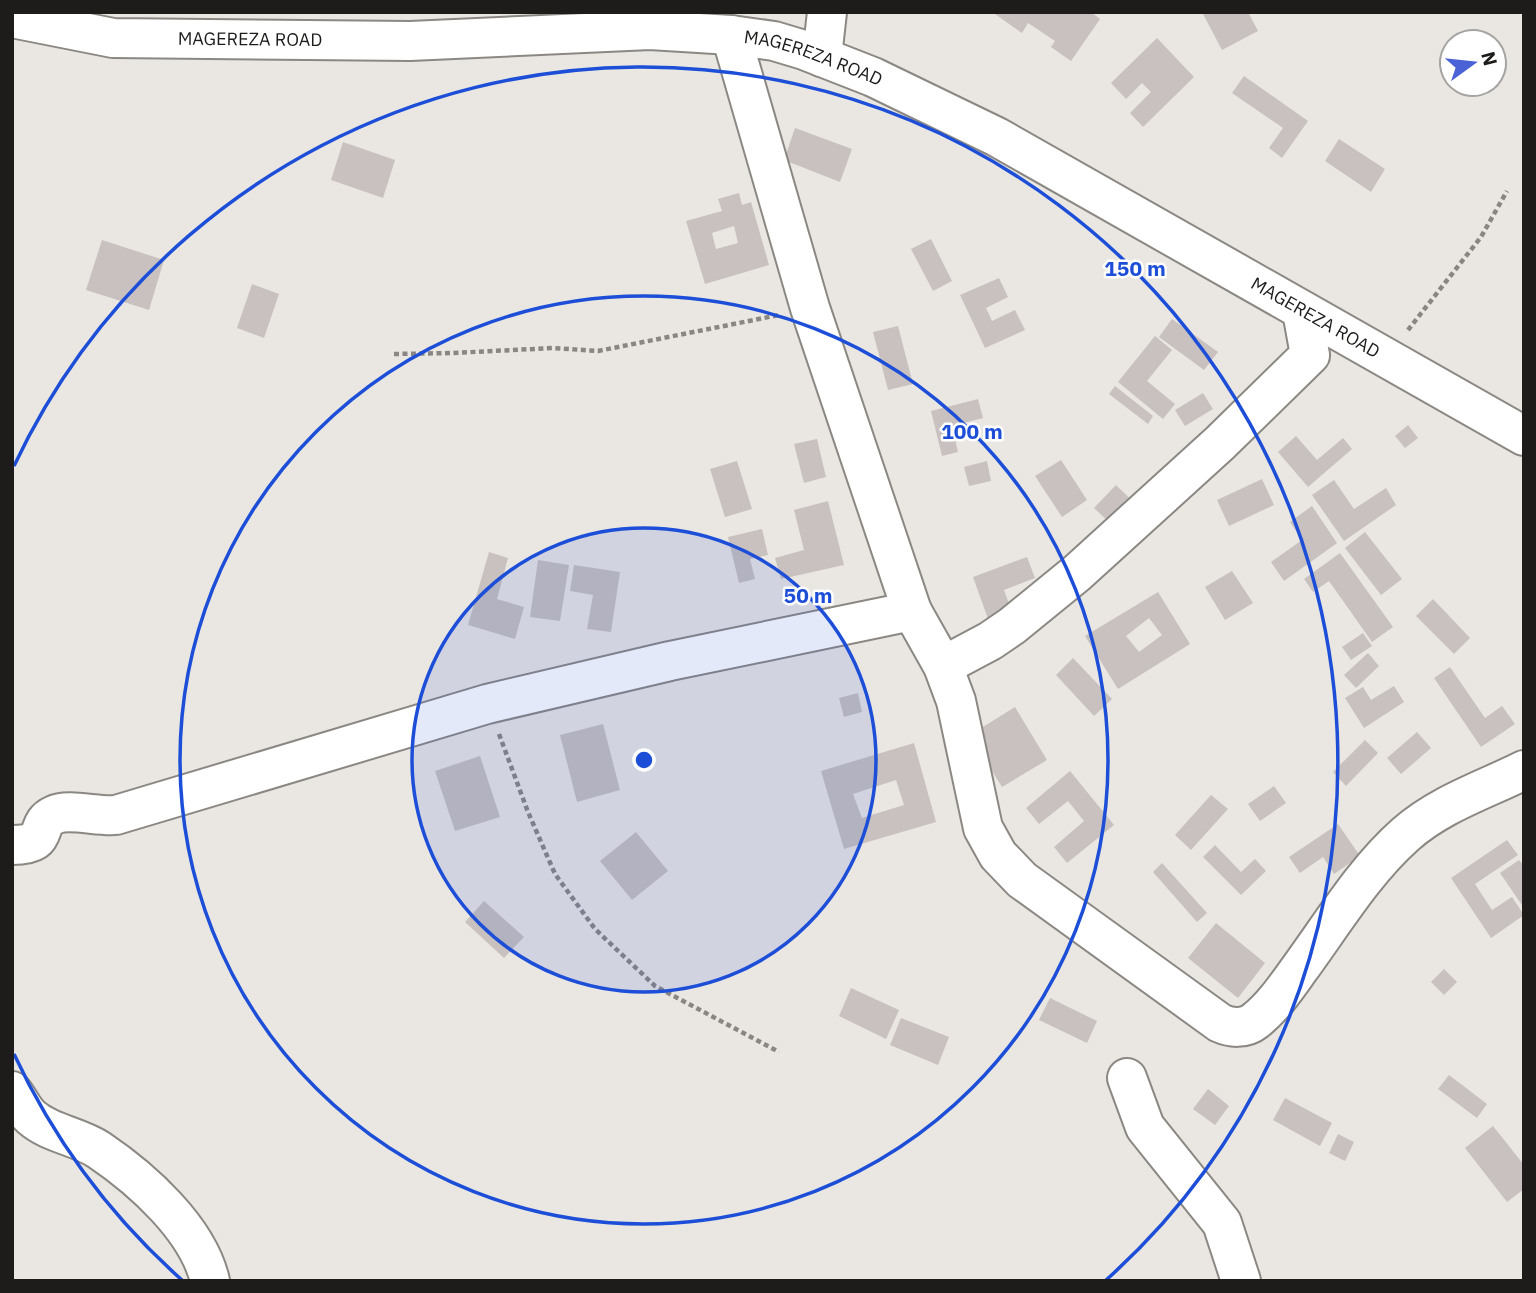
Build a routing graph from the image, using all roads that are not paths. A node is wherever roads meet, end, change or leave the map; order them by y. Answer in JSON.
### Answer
{"nodes":[{"id":1,"x":364,"y":12,"type":"edge"},
{"id":2,"x":823,"y":13,"type":"edge"},
{"id":3,"x":12,"y":18,"type":"edge"},
{"id":4,"x":731,"y":35,"type":"junction"},
{"id":5,"x":410,"y":41,"type":"junction"},
{"id":6,"x":822,"y":57,"type":"junction"},
{"id":7,"x":1301,"y":311,"type":"junction"},
{"id":8,"x":1524,"y":436,"type":"edge"},
{"id":9,"x":912,"y":611,"type":"junction"},
{"id":10,"x":943,"y":666,"type":"junction"},
{"id":11,"x":1524,"y":771,"type":"edge"},
{"id":12,"x":12,"y":845,"type":"edge"},
{"id":13,"x":1127,"y":1078,"type":"dead end"},
{"id":14,"x":12,"y":1091,"type":"edge"},
{"id":15,"x":210,"y":1281,"type":"edge"},
{"id":16,"x":1241,"y":1281,"type":"edge"}],
"edges":[{"from":1,"to":5,"type":"street"},
{"from":2,"to":6,"type":"street"},
{"from":3,"to":5,"type":"street","name":"MAGEREZA ROAD"},
{"from":4,"to":5,"type":"street","name":"MAGEREZA ROAD"},
{"from":4,"to":6,"type":"street","name":"MAGEREZA ROAD"},
{"from":4,"to":9,"type":"street"},
{"from":6,"to":7,"type":"street","name":"MAGEREZA ROAD"},
{"from":7,"to":8,"type":"street","name":"MAGEREZA ROAD"},
{"from":7,"to":10,"type":"street"},
{"from":9,"to":10,"type":"street"},
{"from":9,"to":12,"type":"street"},
{"from":10,"to":11,"type":"street"},
{"from":13,"to":16,"type":"street"},
{"from":14,"to":15,"type":"street"}]}
